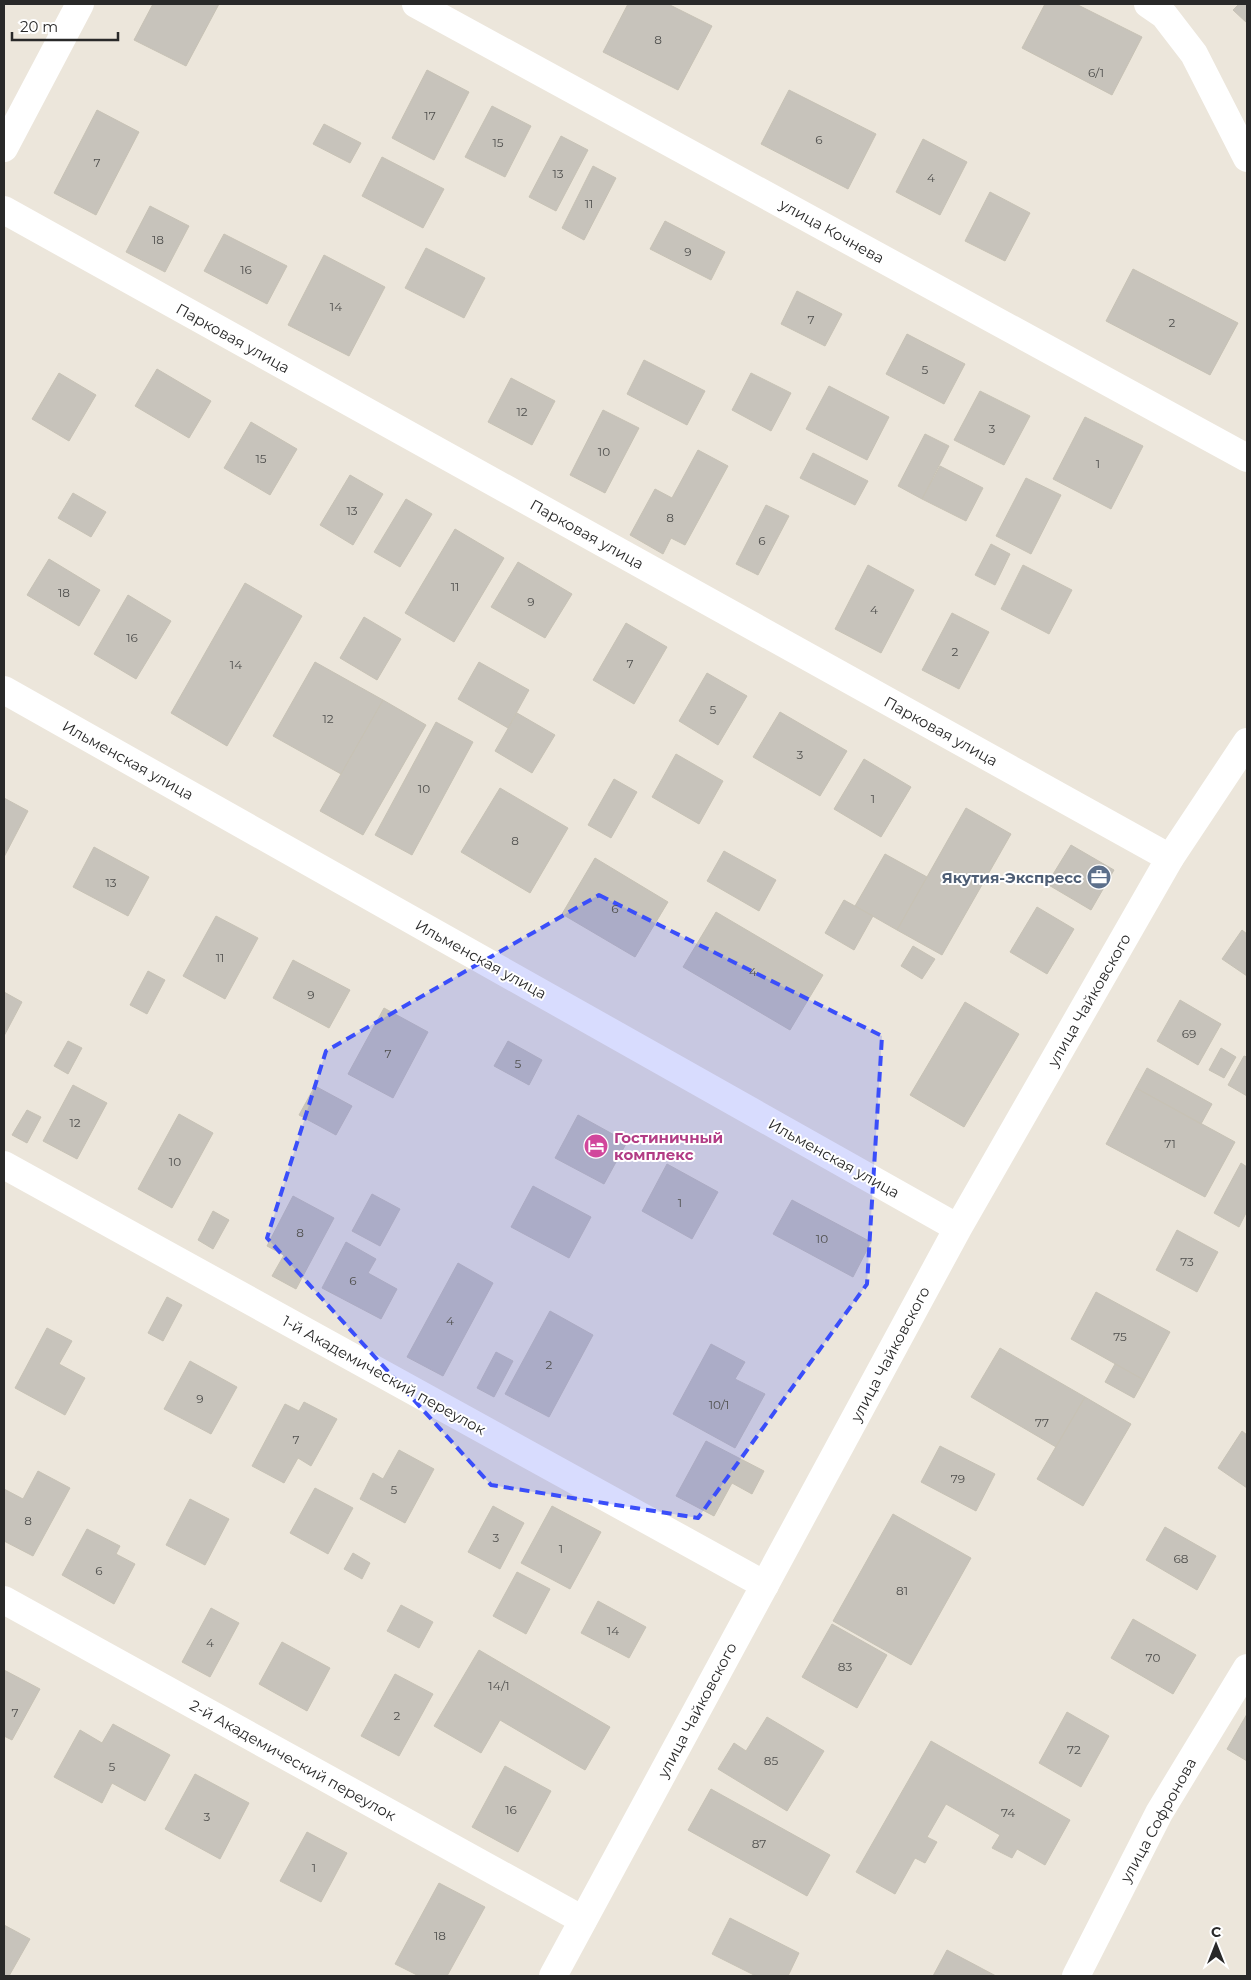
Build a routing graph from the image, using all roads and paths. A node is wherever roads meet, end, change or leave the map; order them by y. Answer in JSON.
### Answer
{"nodes":[{"id":1,"x":80,"y":4,"type":"edge"},
{"id":2,"x":416,"y":4,"type":"edge"},
{"id":3,"x":1148,"y":4,"type":"edge"},
{"id":4,"x":4,"y":148,"type":"edge"},
{"id":5,"x":1247,"y":158,"type":"edge"},
{"id":6,"x":4,"y":210,"type":"edge"},
{"id":7,"x":1247,"y":458,"type":"edge"},
{"id":8,"x":4,"y":690,"type":"edge"},
{"id":9,"x":1247,"y":742,"type":"edge"},
{"id":10,"x":1170,"y":858,"type":"junction"},
{"id":11,"x":4,"y":1165,"type":"edge"},
{"id":12,"x":958,"y":1228,"type":"junction"},
{"id":13,"x":765,"y":1585,"type":"junction"},
{"id":14,"x":4,"y":1600,"type":"edge"},
{"id":15,"x":1247,"y":1668,"type":"edge"},
{"id":16,"x":583,"y":1920,"type":"junction"},
{"id":17,"x":553,"y":1976,"type":"edge"},
{"id":18,"x":1076,"y":1976,"type":"edge"}],
"edges":[{"from":1,"to":4,"type":"street"},
{"from":2,"to":7,"type":"street","name":"улица Кочнева"},
{"from":3,"to":5,"type":"street"},
{"from":6,"to":10,"type":"street","name":"Парковая улица"},
{"from":8,"to":12,"type":"street","name":"Ильменская улица"},
{"from":9,"to":10,"type":"street","name":"улица Чайковского"},
{"from":10,"to":12,"type":"street","name":"улица Чайковского"},
{"from":11,"to":13,"type":"street","name":"1-й Академический переулок"},
{"from":12,"to":13,"type":"street","name":"улица Чайковского"},
{"from":13,"to":16,"type":"street","name":"улица Чайковского"},
{"from":14,"to":16,"type":"street","name":"2-й Академический переулок"},
{"from":15,"to":18,"type":"street","name":"улица Софронова"},
{"from":16,"to":17,"type":"street","name":"улица Чайковского"}]}
